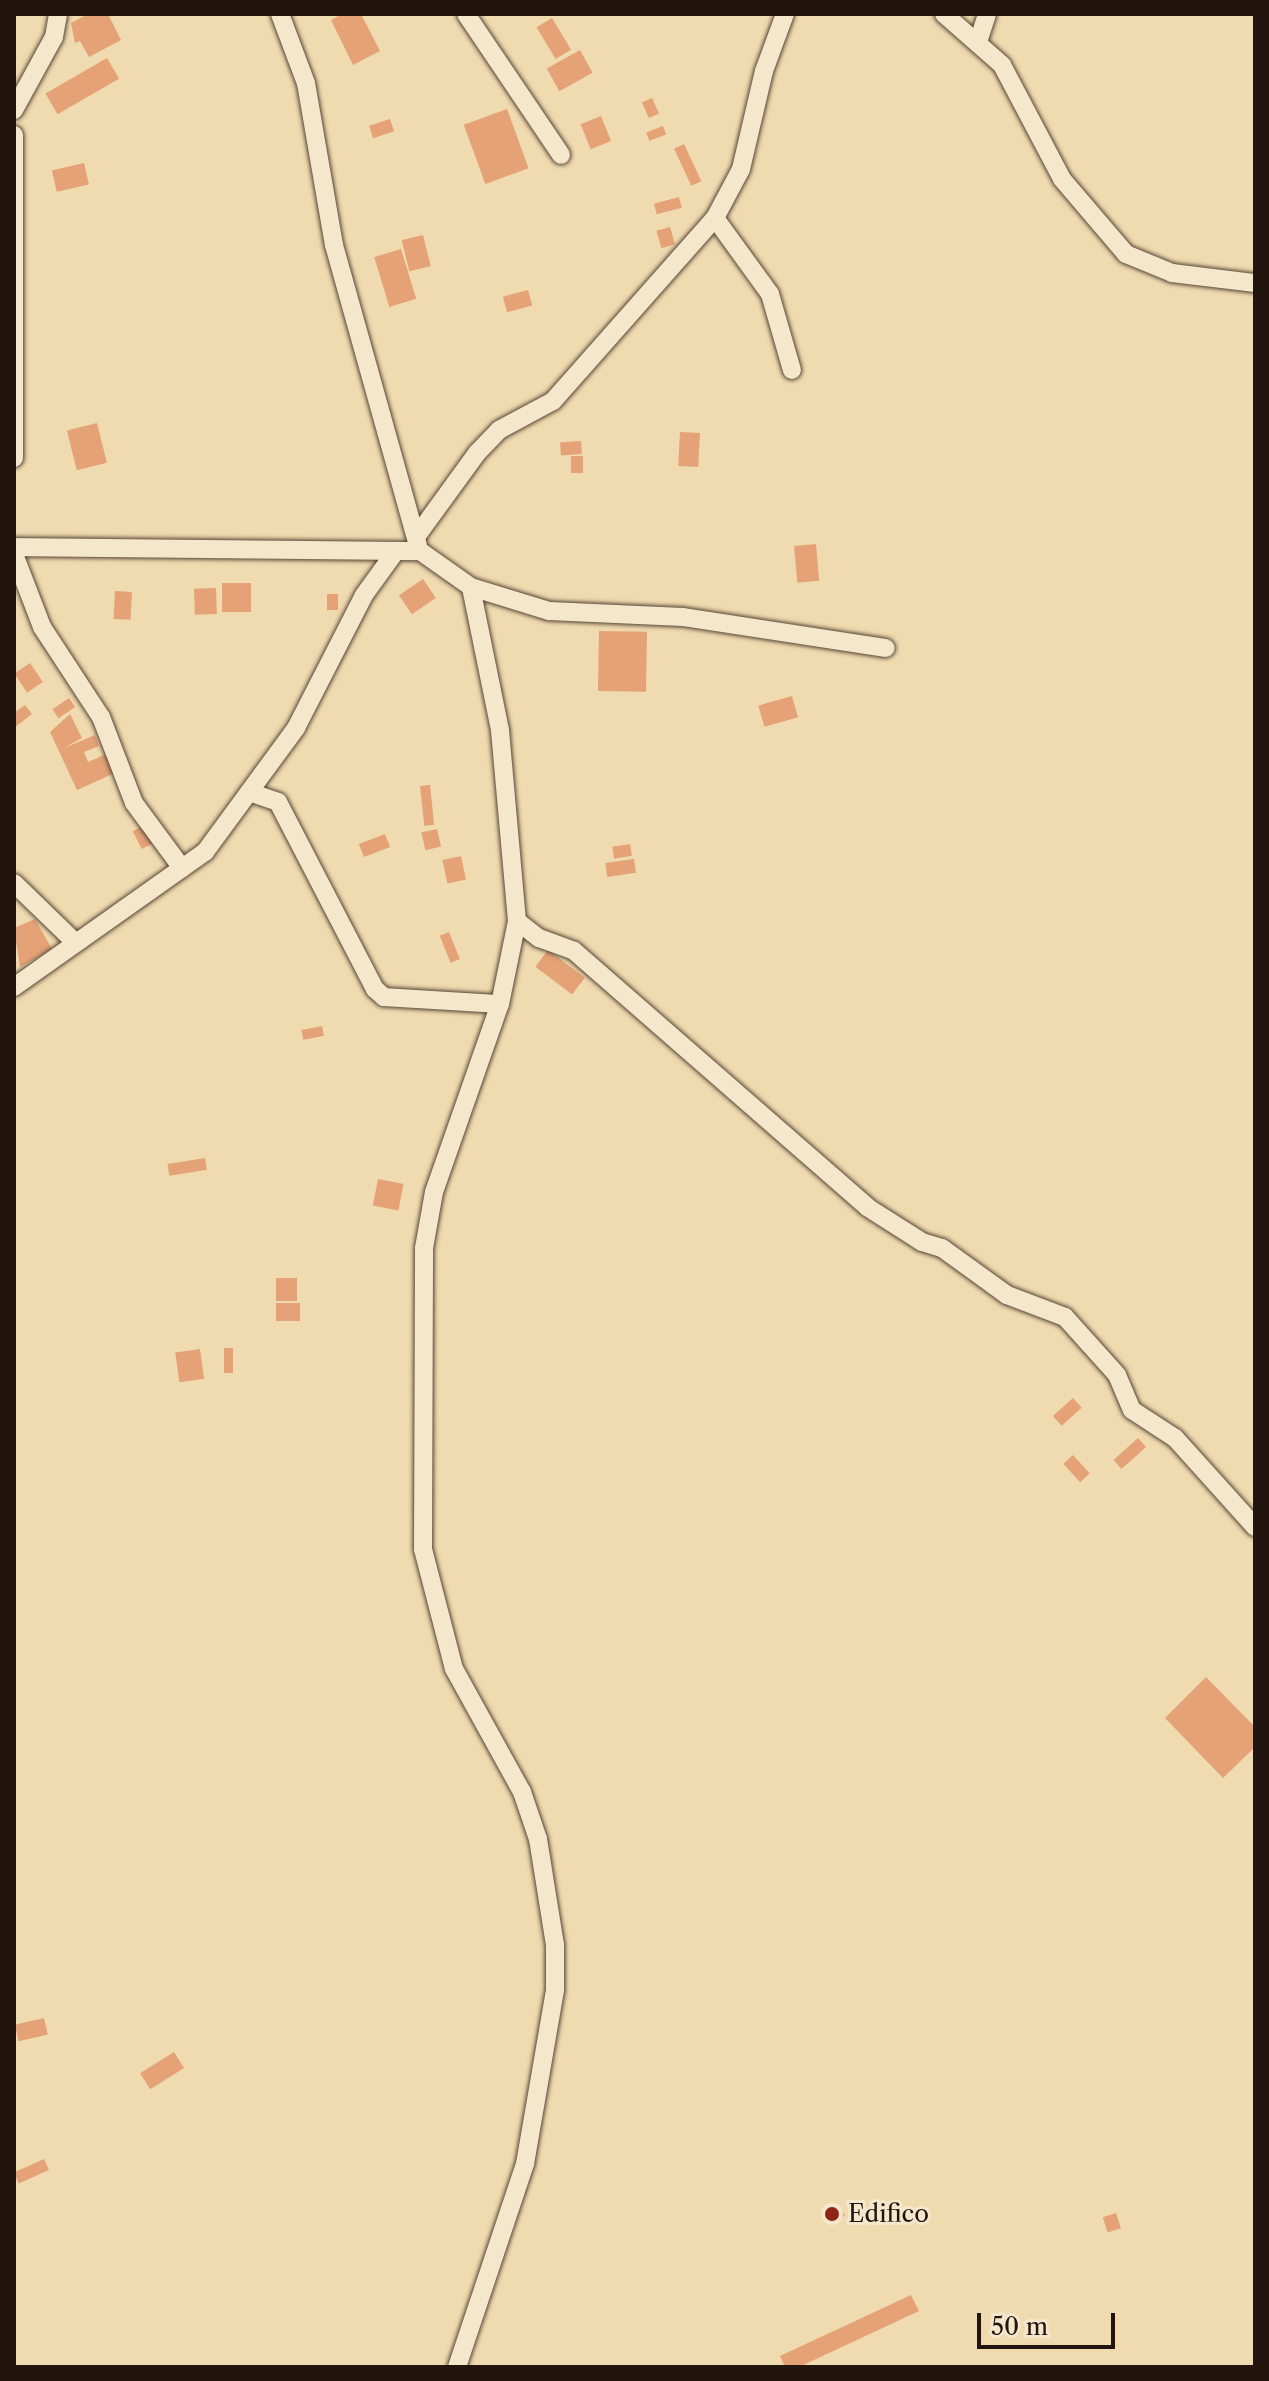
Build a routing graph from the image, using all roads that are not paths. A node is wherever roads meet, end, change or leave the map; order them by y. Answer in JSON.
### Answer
{"nodes":[{"id":1,"x":58,"y":14,"type":"edge"},
{"id":2,"x":280,"y":14,"type":"edge"},
{"id":3,"x":466,"y":14,"type":"edge"},
{"id":4,"x":785,"y":14,"type":"edge"},
{"id":5,"x":944,"y":14,"type":"edge"},
{"id":6,"x":987,"y":14,"type":"edge"},
{"id":7,"x":978,"y":42,"type":"junction"},
{"id":8,"x":14,"y":110,"type":"edge"},
{"id":9,"x":14,"y":135,"type":"edge"},
{"id":10,"x":561,"y":155,"type":"dead end"},
{"id":11,"x":715,"y":218,"type":"junction"},
{"id":12,"x":1255,"y":283,"type":"edge"},
{"id":13,"x":792,"y":370,"type":"dead end"},
{"id":14,"x":15,"y":451,"type":"edge"},
{"id":15,"x":418,"y":544,"type":"junction"},
{"id":16,"x":14,"y":547,"type":"edge"},
{"id":17,"x":396,"y":551,"type":"junction"},
{"id":18,"x":14,"y":554,"type":"edge"},
{"id":19,"x":471,"y":587,"type":"junction"},
{"id":20,"x":886,"y":648,"type":"dead end"},
{"id":21,"x":249,"y":792,"type":"junction"},
{"id":22,"x":182,"y":868,"type":"junction"},
{"id":23,"x":14,"y":883,"type":"edge"},
{"id":24,"x":517,"y":921,"type":"junction"},
{"id":25,"x":76,"y":943,"type":"junction"},
{"id":26,"x":14,"y":987,"type":"edge"},
{"id":27,"x":500,"y":1004,"type":"junction"},
{"id":28,"x":1255,"y":1527,"type":"edge"},
{"id":29,"x":457,"y":2367,"type":"edge"}],
"edges":[{"from":1,"to":8,"type":"street"},
{"from":2,"to":15,"type":"street"},
{"from":3,"to":10,"type":"street"},
{"from":4,"to":11,"type":"street"},
{"from":5,"to":7,"type":"street"},
{"from":6,"to":7,"type":"street"},
{"from":7,"to":12,"type":"street"},
{"from":9,"to":14,"type":"street"},
{"from":11,"to":13,"type":"street"},
{"from":11,"to":15,"type":"street"},
{"from":15,"to":17,"type":"street"},
{"from":15,"to":19,"type":"street"},
{"from":16,"to":17,"type":"street"},
{"from":17,"to":21,"type":"street"},
{"from":18,"to":22,"type":"street"},
{"from":19,"to":20,"type":"street"},
{"from":19,"to":24,"type":"street"},
{"from":21,"to":22,"type":"street"},
{"from":21,"to":27,"type":"street"},
{"from":22,"to":25,"type":"street"},
{"from":23,"to":25,"type":"street"},
{"from":24,"to":27,"type":"street"},
{"from":24,"to":28,"type":"street"},
{"from":25,"to":26,"type":"street"},
{"from":27,"to":29,"type":"street"}]}
